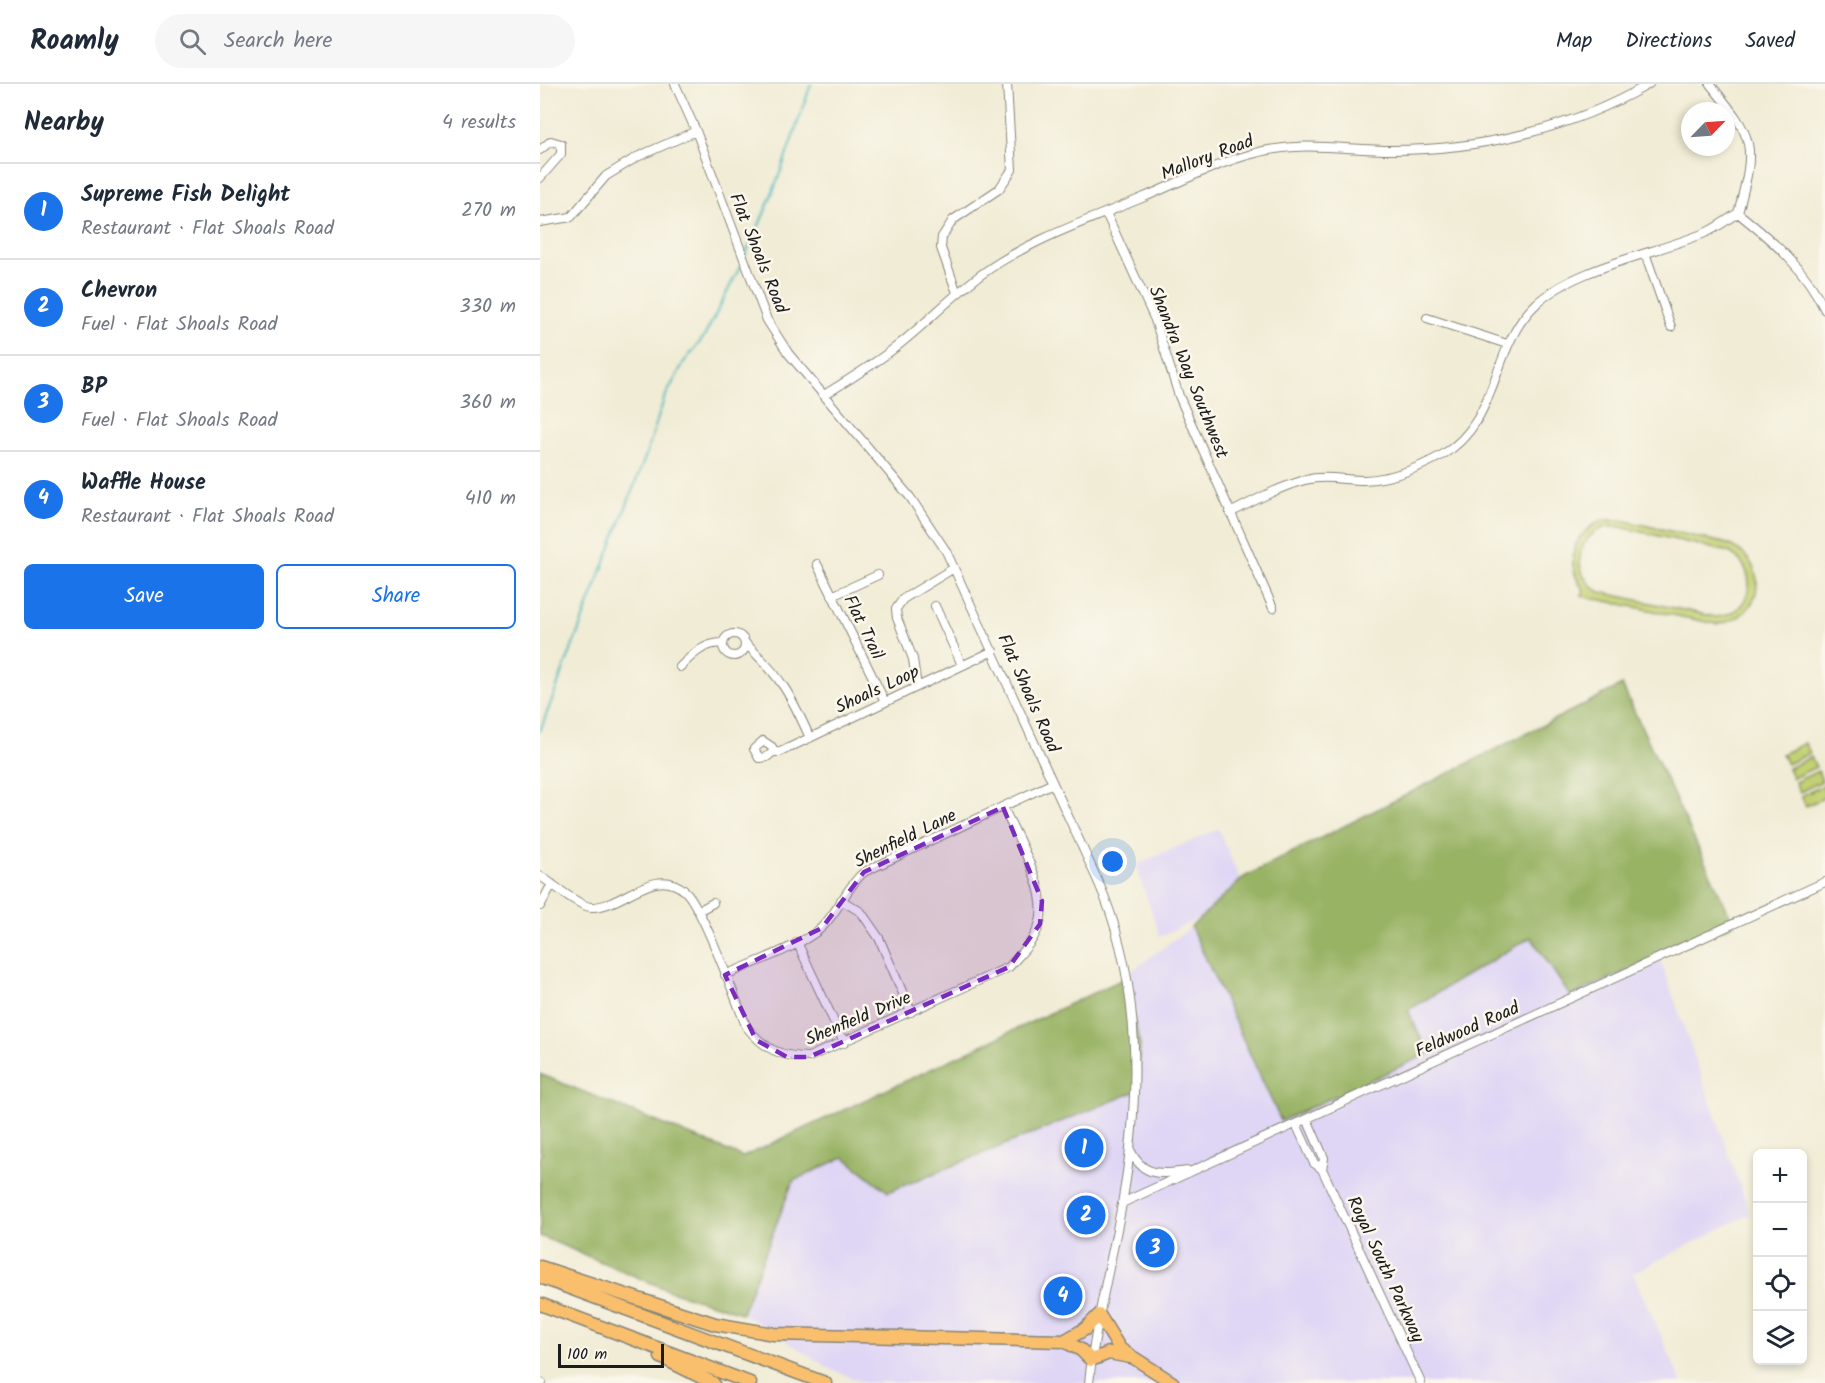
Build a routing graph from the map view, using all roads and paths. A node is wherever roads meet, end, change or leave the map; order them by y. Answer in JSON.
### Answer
{"nodes":[{"id":1,"x":675,"y":84,"type":"edge"},
{"id":2,"x":1007,"y":84,"type":"edge"},
{"id":3,"x":1649,"y":84,"type":"edge"},
{"id":4,"x":1710,"y":84,"type":"edge"},
{"id":5,"x":696,"y":131,"type":"junction"},
{"id":6,"x":540,"y":150,"type":"edge"},
{"id":7,"x":540,"y":178,"type":"edge"},
{"id":8,"x":1106,"y":213,"type":"junction"},
{"id":9,"x":1738,"y":213,"type":"junction"},
{"id":10,"x":540,"y":222,"type":"edge"},
{"id":11,"x":1645,"y":253,"type":"junction"},
{"id":12,"x":957,"y":293,"type":"junction"},
{"id":13,"x":1825,"y":310,"type":"edge"},
{"id":14,"x":1427,"y":318,"type":"dead end"},
{"id":15,"x":1671,"y":327,"type":"dead end"},
{"id":16,"x":1508,"y":344,"type":"junction"},
{"id":17,"x":824,"y":395,"type":"junction"},
{"id":18,"x":1230,"y":513,"type":"junction"},
{"id":19,"x":817,"y":564,"type":"dead end"},
{"id":20,"x":954,"y":568,"type":"junction"},
{"id":21,"x":878,"y":575,"type":"dead end"},
{"id":22,"x":832,"y":596,"type":"junction"},
{"id":23,"x":935,"y":606,"type":"dead end"},
{"id":24,"x":1273,"y":608,"type":"dead end"},
{"id":25,"x":723,"y":643,"type":"junction"},
{"id":26,"x":745,"y":643,"type":"junction"},
{"id":27,"x":993,"y":651,"type":"junction"},
{"id":28,"x":962,"y":665,"type":"junction"},
{"id":29,"x":680,"y":667,"type":"dead end"},
{"id":30,"x":917,"y":687,"type":"junction"},
{"id":31,"x":885,"y":702,"type":"junction"},
{"id":32,"x":810,"y":738,"type":"junction"},
{"id":33,"x":773,"y":752,"type":"dead end"},
{"id":34,"x":1053,"y":783,"type":"junction"},
{"id":35,"x":1003,"y":807,"type":"junction"},
{"id":36,"x":540,"y":876,"type":"edge"},
{"id":37,"x":1825,"y":882,"type":"edge"},
{"id":38,"x":552,"y":884,"type":"junction"},
{"id":39,"x":841,"y":900,"type":"junction"},
{"id":40,"x":713,"y":903,"type":"dead end"},
{"id":41,"x":540,"y":906,"type":"edge"},
{"id":42,"x":698,"y":911,"type":"junction"},
{"id":43,"x":797,"y":942,"type":"junction"},
{"id":44,"x":725,"y":975,"type":"junction"},
{"id":45,"x":911,"y":1012,"type":"junction"},
{"id":46,"x":844,"y":1043,"type":"junction"},
{"id":47,"x":1307,"y":1119,"type":"junction"},
{"id":48,"x":1296,"y":1124,"type":"junction"},
{"id":49,"x":1129,"y":1149,"type":"junction"},
{"id":50,"x":1322,"y":1169,"type":"junction"},
{"id":51,"x":1195,"y":1170,"type":"junction"},
{"id":52,"x":1122,"y":1203,"type":"junction"},
{"id":53,"x":540,"y":1267,"type":"edge"},
{"id":54,"x":540,"y":1277,"type":"edge"},
{"id":55,"x":540,"y":1304,"type":"edge"},
{"id":56,"x":1099,"y":1315,"type":"junction"},
{"id":57,"x":610,"y":1331,"type":"junction"},
{"id":58,"x":1064,"y":1341,"type":"junction"},
{"id":59,"x":1130,"y":1357,"type":"junction"},
{"id":60,"x":1091,"y":1360,"type":"junction"},
{"id":61,"x":713,"y":1383,"type":"edge"},
{"id":62,"x":750,"y":1383,"type":"edge"},
{"id":63,"x":825,"y":1383,"type":"edge"},
{"id":64,"x":1089,"y":1383,"type":"edge"},
{"id":65,"x":1173,"y":1383,"type":"edge"},
{"id":66,"x":1421,"y":1383,"type":"edge"}],
"edges":[{"from":1,"to":5,"type":"street","name":"Flat Shoals Road"},
{"from":2,"to":12,"type":"street"},
{"from":3,"to":8,"type":"street","name":"Mallory Road"},
{"from":4,"to":9,"type":"street"},
{"from":5,"to":10,"type":"street"},
{"from":5,"to":17,"type":"street","name":"Flat Shoals Road"},
{"from":6,"to":7,"type":"street"},
{"from":8,"to":12,"type":"street","name":"Mallory Road"},
{"from":8,"to":18,"type":"street","name":"Shandra Way Southwest"},
{"from":9,"to":11,"type":"street"},
{"from":9,"to":13,"type":"street"},
{"from":11,"to":15,"type":"street"},
{"from":11,"to":16,"type":"street"},
{"from":12,"to":17,"type":"street","name":"Mallory Road"},
{"from":14,"to":16,"type":"street"},
{"from":16,"to":18,"type":"street"},
{"from":17,"to":20,"type":"street","name":"Flat Shoals Road"},
{"from":18,"to":24,"type":"street","name":"Shandra Way Southwest"},
{"from":19,"to":22,"type":"street","name":"Flat Trail"},
{"from":20,"to":27,"type":"street","name":"Flat Shoals Road"},
{"from":20,"to":30,"type":"street"},
{"from":21,"to":22,"type":"street"},
{"from":22,"to":31,"type":"street","name":"Flat Trail"},
{"from":23,"to":28,"type":"street"},
{"from":25,"to":26,"type":"street"},
{"from":25,"to":26,"type":"street"},
{"from":25,"to":29,"type":"street"},
{"from":26,"to":32,"type":"street"},
{"from":27,"to":28,"type":"street","name":"Shoals Loop"},
{"from":27,"to":34,"type":"street","name":"Flat Shoals Road"},
{"from":28,"to":30,"type":"street","name":"Shoals Loop"},
{"from":30,"to":31,"type":"street","name":"Shoals Loop"},
{"from":31,"to":32,"type":"street","name":"Shoals Loop"},
{"from":32,"to":33,"type":"street","name":"Shoals Loop"},
{"from":34,"to":35,"type":"street","name":"Shenfield Lane"},
{"from":34,"to":49,"type":"street","name":"Flat Shoals Road"},
{"from":35,"to":39,"type":"street","name":"Shenfield Lane"},
{"from":35,"to":45,"type":"street","name":"Shenfield Drive"},
{"from":36,"to":38,"type":"street","name":"Shenfield Drive"},
{"from":37,"to":47,"type":"street","name":"Feldwood Road"},
{"from":38,"to":41,"type":"street"},
{"from":38,"to":42,"type":"street","name":"Shenfield Drive"},
{"from":39,"to":43,"type":"street","name":"Shenfield Lane"},
{"from":39,"to":45,"type":"street"},
{"from":40,"to":42,"type":"street"},
{"from":42,"to":44,"type":"street","name":"Shenfield Drive"},
{"from":43,"to":44,"type":"street","name":"Shenfield Lane"},
{"from":43,"to":46,"type":"street"},
{"from":44,"to":46,"type":"street","name":"Shenfield Drive"},
{"from":45,"to":46,"type":"street","name":"Shenfield Drive"},
{"from":47,"to":48,"type":"street","name":"Feldwood Road"},
{"from":47,"to":50,"type":"street","name":"Royal South Parkway"},
{"from":48,"to":50,"type":"street","name":"Royal South Parkway"},
{"from":48,"to":51,"type":"street","name":"Feldwood Road"},
{"from":49,"to":51,"type":"street"},
{"from":49,"to":52,"type":"street","name":"Flat Shoals Road"},
{"from":50,"to":66,"type":"street","name":"Royal South Parkway"},
{"from":51,"to":52,"type":"street","name":"Feldwood Road"},
{"from":52,"to":56,"type":"street","name":"Flat Shoals Road"},
{"from":53,"to":58,"type":"highway"},
{"from":54,"to":63,"type":"highway"},
{"from":55,"to":57,"type":"highway"},
{"from":56,"to":58,"type":"highway"},
{"from":56,"to":59,"type":"highway"},
{"from":56,"to":60,"type":"street","name":"Flat Shoals Road"},
{"from":57,"to":61,"type":"highway"},
{"from":57,"to":62,"type":"highway"},
{"from":58,"to":60,"type":"highway"},
{"from":59,"to":60,"type":"highway"},
{"from":59,"to":65,"type":"highway"},
{"from":60,"to":64,"type":"street","name":"Flat Shoals Road"}]}
